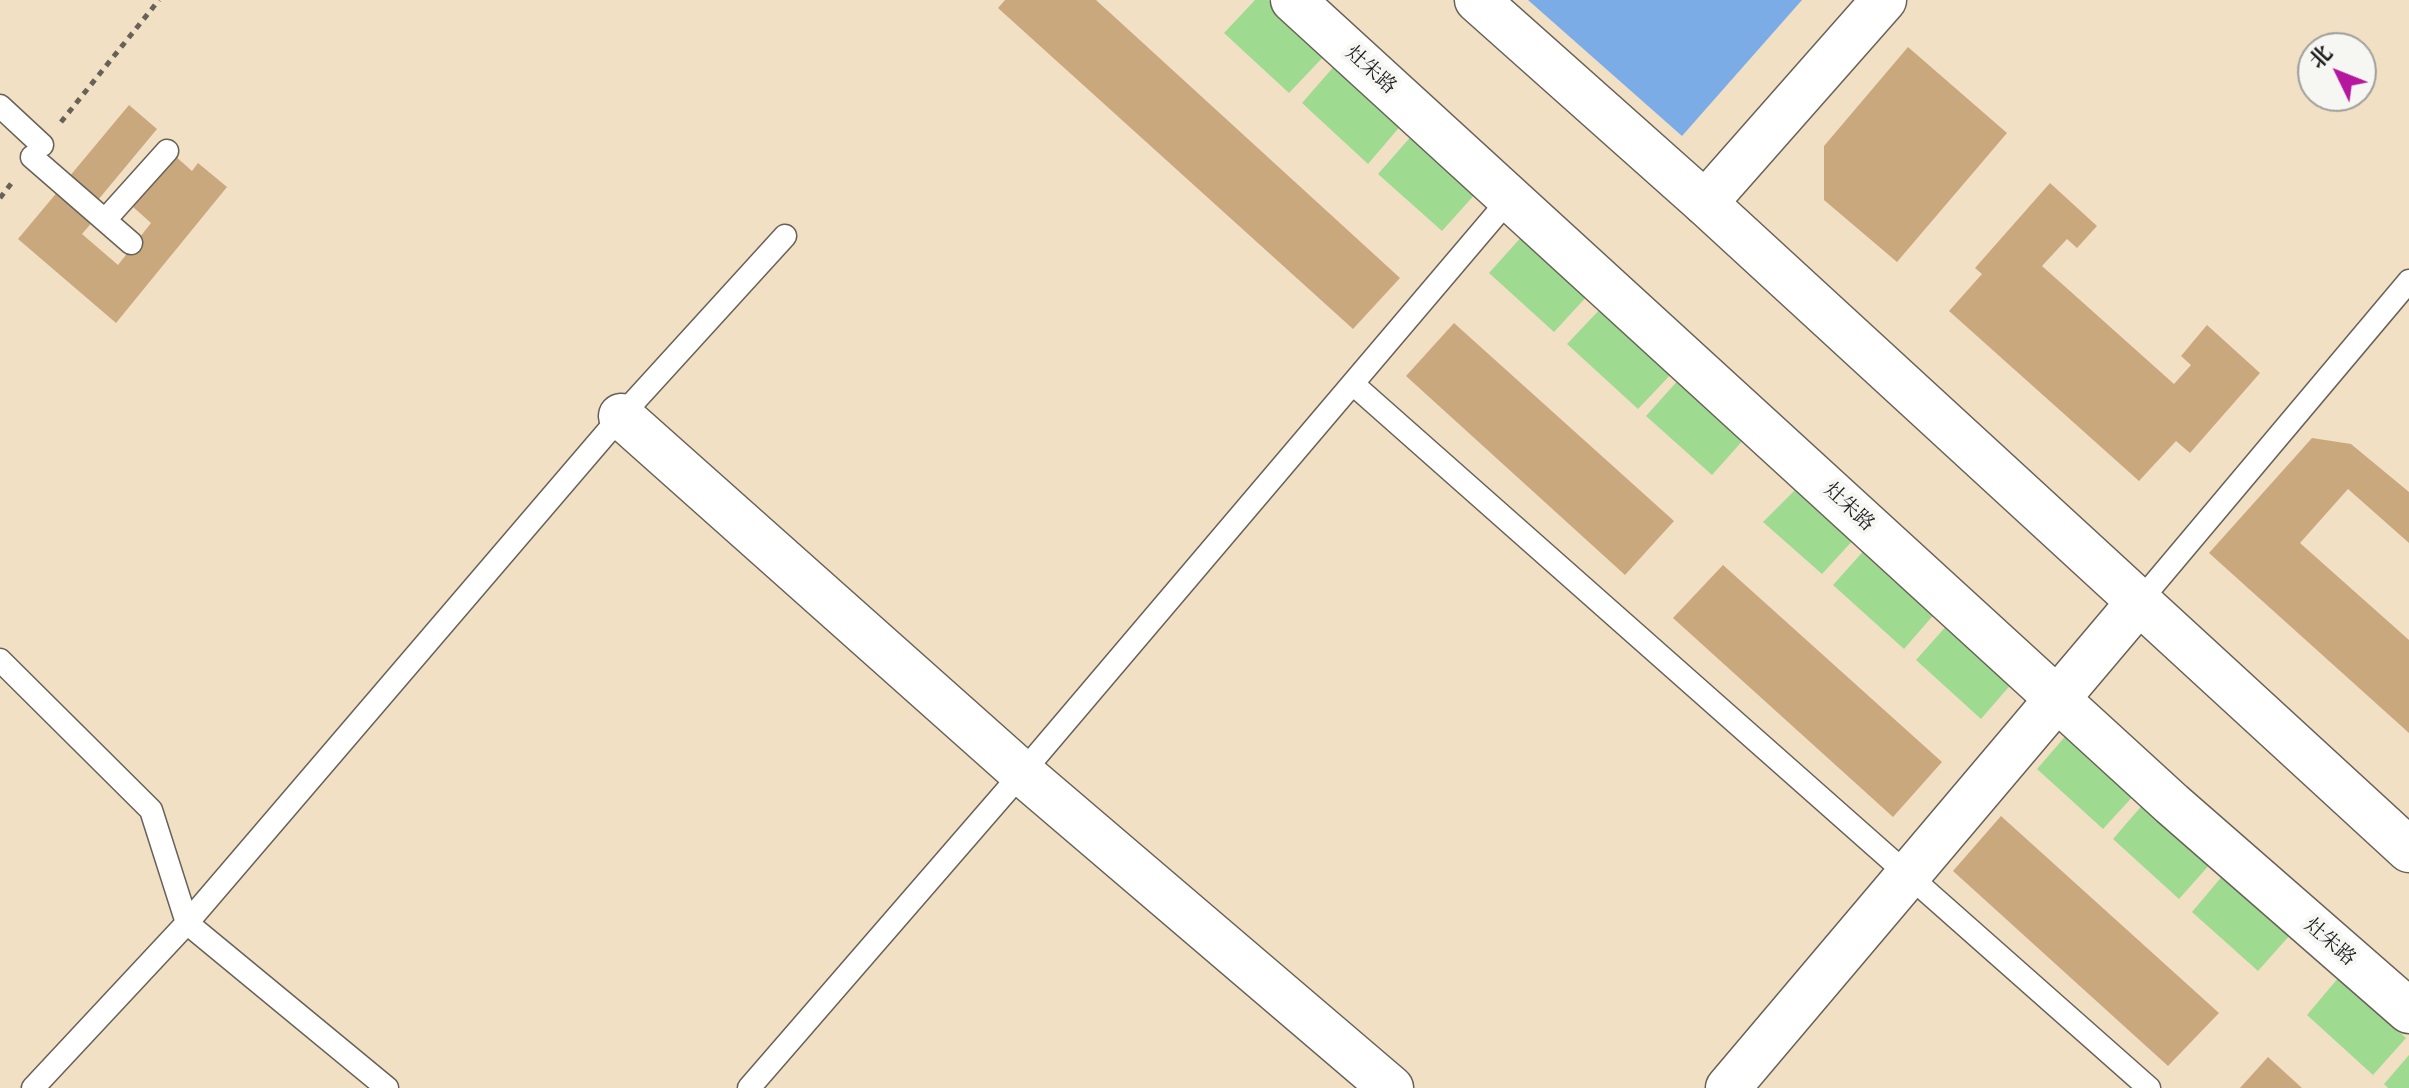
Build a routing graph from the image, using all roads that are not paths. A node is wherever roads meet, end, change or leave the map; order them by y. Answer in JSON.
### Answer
{"nodes":[{"id":1,"x":1293,"y":0,"type":"edge"},
{"id":2,"x":1477,"y":0,"type":"edge"},
{"id":3,"x":1884,"y":0,"type":"edge"},
{"id":4,"x":0,"y":106,"type":"edge"},
{"id":5,"x":167,"y":151,"type":"dead end"},
{"id":6,"x":1511,"y":197,"type":"junction"},
{"id":7,"x":1705,"y":203,"type":"junction"},
{"id":8,"x":105,"y":220,"type":"junction"},
{"id":9,"x":785,"y":236,"type":"dead end"},
{"id":10,"x":131,"y":243,"type":"dead end"},
{"id":11,"x":2409,"y":281,"type":"edge"},
{"id":12,"x":1353,"y":384,"type":"junction"},
{"id":13,"x":621,"y":416,"type":"junction"},
{"id":14,"x":2139,"y":602,"type":"junction"},
{"id":15,"x":0,"y":660,"type":"edge"},
{"id":16,"x":2057,"y":699,"type":"junction"},
{"id":17,"x":1022,"y":773,"type":"junction"},
{"id":18,"x":2409,"y":850,"type":"edge"},
{"id":19,"x":1908,"y":875,"type":"junction"},
{"id":20,"x":187,"y":923,"type":"junction"},
{"id":21,"x":2409,"y":1011,"type":"edge"},
{"id":22,"x":33,"y":1088,"type":"edge"},
{"id":23,"x":387,"y":1088,"type":"edge"},
{"id":24,"x":749,"y":1088,"type":"edge"},
{"id":25,"x":1391,"y":1088,"type":"edge"},
{"id":26,"x":1728,"y":1088,"type":"edge"},
{"id":27,"x":2149,"y":1088,"type":"edge"}],
"edges":[{"from":1,"to":6,"type":"main road","name":"灶朱路"},
{"from":2,"to":7,"type":"main road"},
{"from":3,"to":7,"type":"main road"},
{"from":4,"to":8,"type":"lane"},
{"from":5,"to":8,"type":"lane"},
{"from":6,"to":12,"type":"lane"},
{"from":6,"to":16,"type":"main road","name":"灶朱路"},
{"from":7,"to":14,"type":"main road"},
{"from":8,"to":10,"type":"lane"},
{"from":9,"to":13,"type":"lane"},
{"from":11,"to":14,"type":"lane"},
{"from":12,"to":17,"type":"lane"},
{"from":12,"to":19,"type":"lane"},
{"from":13,"to":17,"type":"main road"},
{"from":13,"to":20,"type":"lane"},
{"from":14,"to":16,"type":"main road"},
{"from":14,"to":18,"type":"main road"},
{"from":15,"to":20,"type":"lane"},
{"from":16,"to":19,"type":"main road"},
{"from":16,"to":21,"type":"main road","name":"灶朱路"},
{"from":17,"to":24,"type":"lane"},
{"from":17,"to":25,"type":"main road"},
{"from":19,"to":26,"type":"main road"},
{"from":19,"to":27,"type":"lane"},
{"from":20,"to":22,"type":"lane"},
{"from":20,"to":23,"type":"lane"}]}
